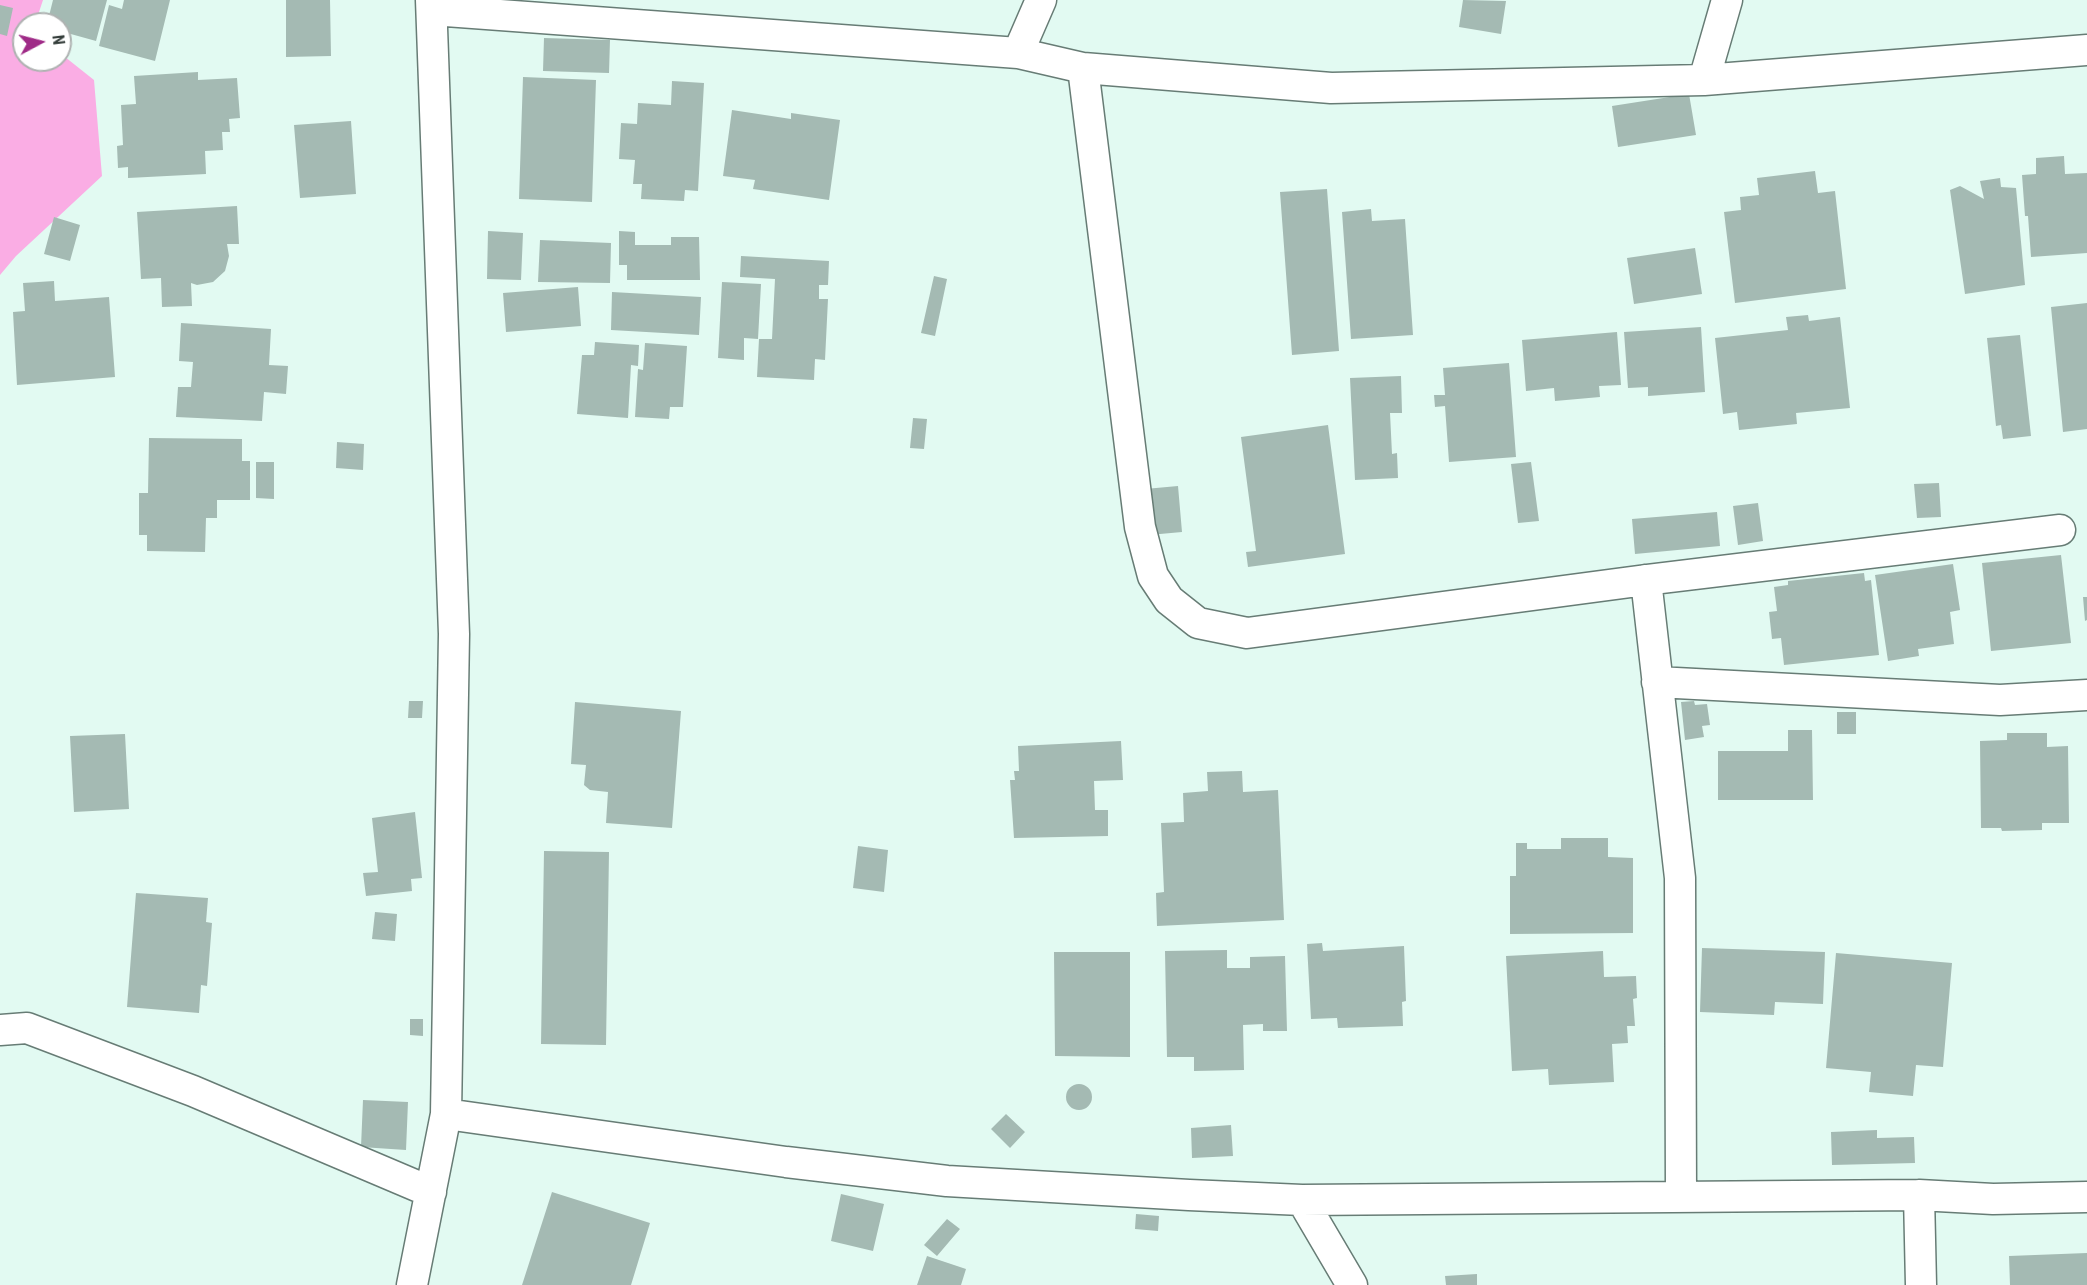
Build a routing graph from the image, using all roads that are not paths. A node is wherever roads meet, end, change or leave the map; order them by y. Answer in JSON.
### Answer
{"nodes":[{"id":1,"x":1041,"y":0,"type":"edge"},
{"id":2,"x":1727,"y":0,"type":"edge"},
{"id":3,"x":431,"y":5,"type":"edge"},
{"id":4,"x":2087,"y":50,"type":"edge"},
{"id":5,"x":1018,"y":53,"type":"junction"},
{"id":6,"x":1083,"y":68,"type":"junction"},
{"id":7,"x":1704,"y":80,"type":"junction"},
{"id":8,"x":2060,"y":530,"type":"dead end"},
{"id":9,"x":1646,"y":580,"type":"junction"},
{"id":10,"x":1657,"y":682,"type":"junction"},
{"id":11,"x":2087,"y":695,"type":"edge"},
{"id":12,"x":0,"y":1030,"type":"edge"},
{"id":13,"x":446,"y":1114,"type":"junction"},
{"id":14,"x":430,"y":1192,"type":"junction"},
{"id":15,"x":1920,"y":1195,"type":"junction"},
{"id":16,"x":1682,"y":1196,"type":"junction"},
{"id":17,"x":2087,"y":1197,"type":"edge"},
{"id":18,"x":1302,"y":1200,"type":"junction"},
{"id":19,"x":412,"y":1285,"type":"edge"},
{"id":20,"x":1352,"y":1285,"type":"edge"},
{"id":21,"x":1921,"y":1285,"type":"edge"}],
"edges":[{"from":1,"to":5,"type":"street"},
{"from":2,"to":7,"type":"street"},
{"from":3,"to":5,"type":"street"},
{"from":3,"to":13,"type":"street"},
{"from":4,"to":7,"type":"street"},
{"from":5,"to":6,"type":"street"},
{"from":6,"to":7,"type":"street"},
{"from":6,"to":9,"type":"street"},
{"from":8,"to":9,"type":"street"},
{"from":9,"to":10,"type":"street"},
{"from":10,"to":11,"type":"street"},
{"from":10,"to":16,"type":"street"},
{"from":12,"to":14,"type":"street"},
{"from":13,"to":14,"type":"street"},
{"from":13,"to":18,"type":"street"},
{"from":14,"to":19,"type":"street"},
{"from":15,"to":16,"type":"street"},
{"from":15,"to":17,"type":"street"},
{"from":15,"to":21,"type":"street"},
{"from":16,"to":18,"type":"street"},
{"from":18,"to":20,"type":"street"}]}
